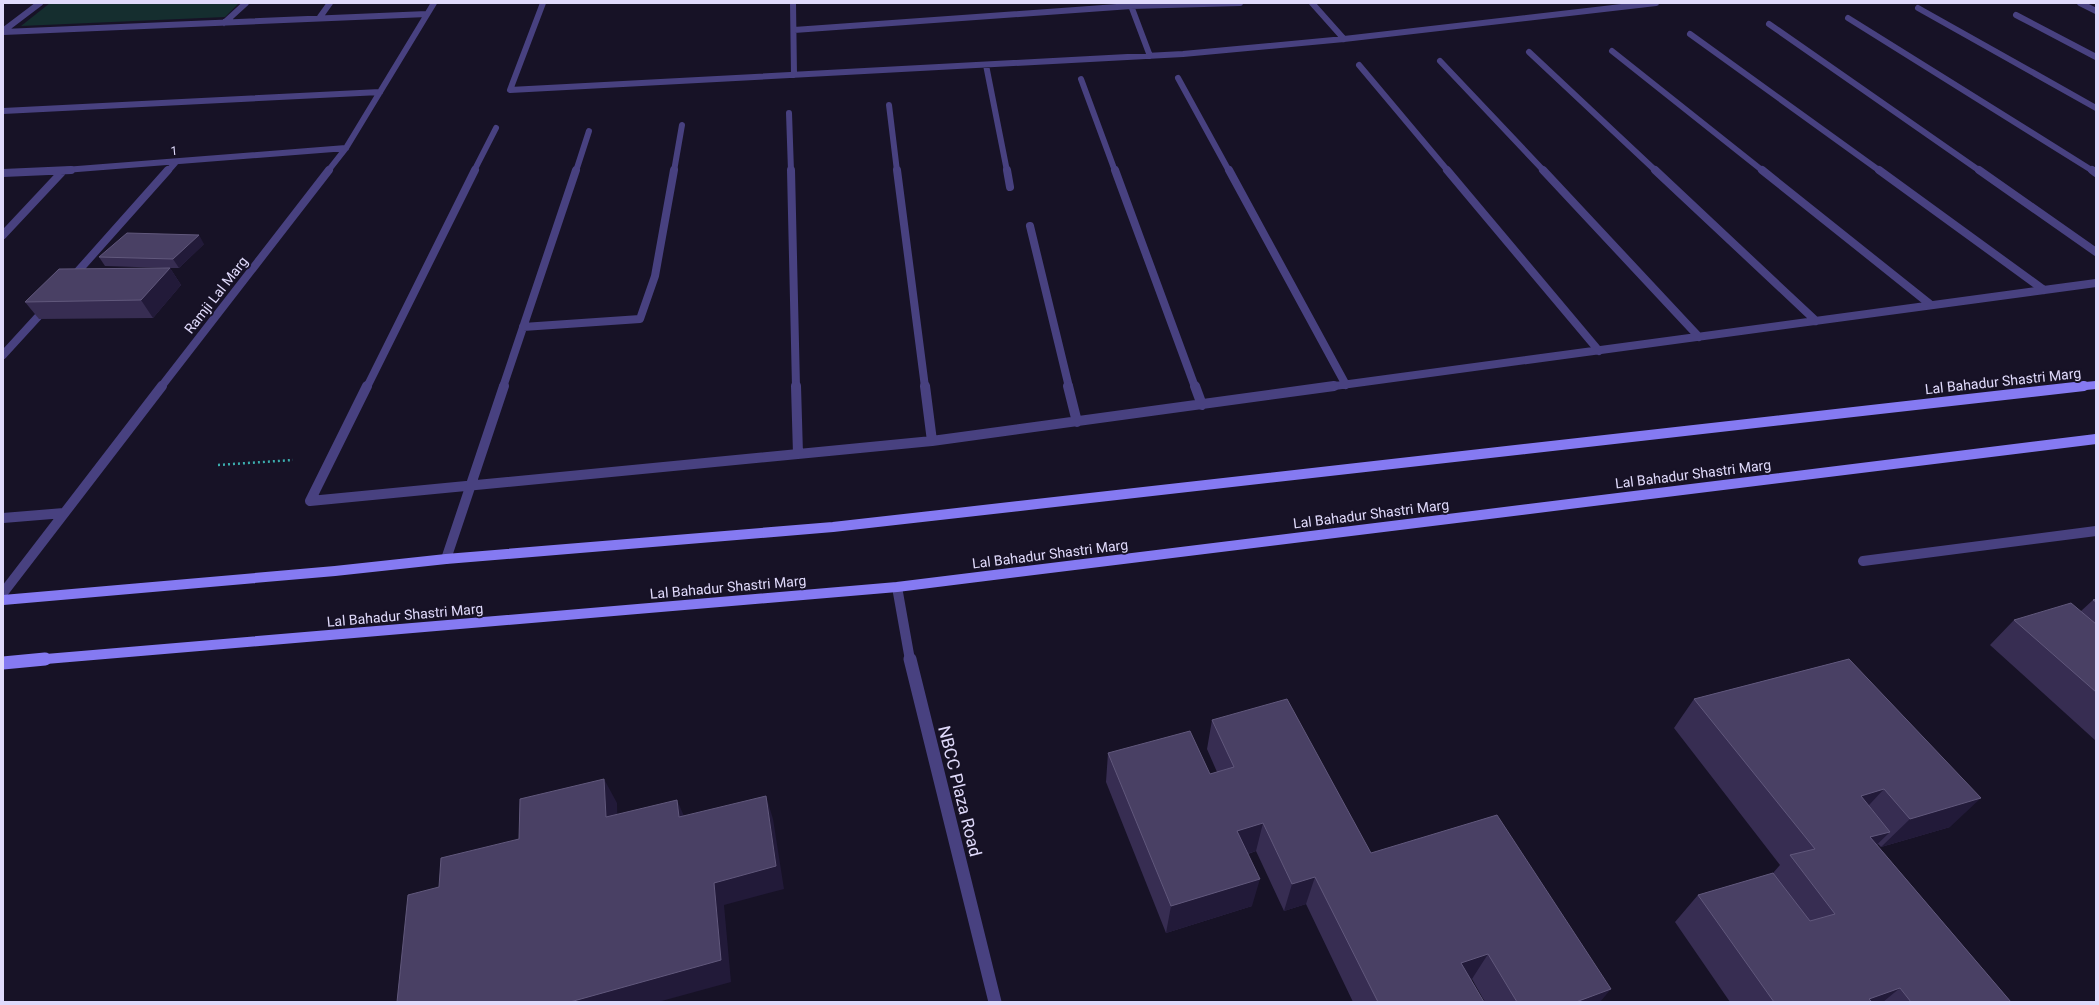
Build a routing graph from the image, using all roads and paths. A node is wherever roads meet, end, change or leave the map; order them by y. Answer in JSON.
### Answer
{"nodes":[{"id":1,"x":40,"y":3,"type":"edge"},
{"id":2,"x":246,"y":3,"type":"edge"},
{"id":3,"x":330,"y":3,"type":"edge"},
{"id":4,"x":434,"y":3,"type":"edge"},
{"id":5,"x":543,"y":3,"type":"edge"},
{"id":6,"x":793,"y":3,"type":"edge"},
{"id":7,"x":1240,"y":3,"type":"edge"},
{"id":8,"x":1312,"y":3,"type":"edge"},
{"id":9,"x":1656,"y":3,"type":"edge"},
{"id":10,"x":2080,"y":3,"type":"edge"},
{"id":11,"x":1130,"y":4,"type":"edge"},
{"id":12,"x":1918,"y":8,"type":"dead end"},
{"id":13,"x":2096,"y":11,"type":"edge"},
{"id":14,"x":427,"y":14,"type":"junction"},
{"id":15,"x":2016,"y":15,"type":"dead end"},
{"id":16,"x":320,"y":17,"type":"junction"},
{"id":17,"x":1848,"y":18,"type":"dead end"},
{"id":18,"x":224,"y":23,"type":"junction"},
{"id":19,"x":1769,"y":24,"type":"dead end"},
{"id":20,"x":794,"y":30,"type":"junction"},
{"id":21,"x":3,"y":31,"type":"edge"},
{"id":22,"x":1690,"y":34,"type":"dead end"},
{"id":23,"x":1344,"y":39,"type":"junction"},
{"id":24,"x":1612,"y":50,"type":"dead end"},
{"id":25,"x":1529,"y":52,"type":"dead end"},
{"id":26,"x":1150,"y":56,"type":"junction"},
{"id":27,"x":2096,"y":57,"type":"edge"},
{"id":28,"x":1440,"y":61,"type":"dead end"},
{"id":29,"x":986,"y":65,"type":"junction"},
{"id":30,"x":1359,"y":65,"type":"dead end"},
{"id":31,"x":794,"y":75,"type":"junction"},
{"id":32,"x":1178,"y":78,"type":"dead end"},
{"id":33,"x":1081,"y":79,"type":"dead end"},
{"id":34,"x":380,"y":92,"type":"junction"},
{"id":35,"x":889,"y":104,"type":"dead end"},
{"id":36,"x":2096,"y":108,"type":"edge"},
{"id":37,"x":3,"y":111,"type":"edge"},
{"id":38,"x":789,"y":113,"type":"dead end"},
{"id":39,"x":682,"y":125,"type":"dead end"},
{"id":40,"x":496,"y":128,"type":"dead end"},
{"id":41,"x":590,"y":131,"type":"dead end"},
{"id":42,"x":346,"y":148,"type":"junction"},
{"id":43,"x":176,"y":162,"type":"junction"},
{"id":44,"x":64,"y":172,"type":"junction"},
{"id":45,"x":3,"y":173,"type":"edge"},
{"id":46,"x":2096,"y":173,"type":"edge"},
{"id":47,"x":1010,"y":188,"type":"dead end"},
{"id":48,"x":1030,"y":226,"type":"dead end"},
{"id":49,"x":3,"y":235,"type":"edge"},
{"id":50,"x":2096,"y":252,"type":"edge"},
{"id":51,"x":2096,"y":283,"type":"edge"},
{"id":52,"x":66,"y":285,"type":"edge"},
{"id":53,"x":2044,"y":290,"type":"junction"},
{"id":54,"x":50,"y":302,"type":"edge"},
{"id":55,"x":1931,"y":305,"type":"junction"},
{"id":56,"x":1816,"y":321,"type":"junction"},
{"id":57,"x":523,"y":327,"type":"junction"},
{"id":58,"x":1699,"y":337,"type":"junction"},
{"id":59,"x":1599,"y":352,"type":"junction"},
{"id":60,"x":3,"y":355,"type":"edge"},
{"id":61,"x":1346,"y":385,"type":"junction"},
{"id":62,"x":2096,"y":385,"type":"edge"},
{"id":63,"x":1202,"y":405,"type":"junction"},
{"id":64,"x":1077,"y":422,"type":"junction"},
{"id":65,"x":2096,"y":439,"type":"edge"},
{"id":66,"x":932,"y":441,"type":"junction"},
{"id":67,"x":798,"y":454,"type":"junction"},
{"id":68,"x":296,"y":460,"type":"dead end"},
{"id":69,"x":218,"y":466,"type":"dead end"},
{"id":70,"x":469,"y":487,"type":"junction"},
{"id":71,"x":64,"y":513,"type":"junction"},
{"id":72,"x":3,"y":518,"type":"edge"},
{"id":73,"x":2096,"y":531,"type":"edge"},
{"id":74,"x":446,"y":558,"type":"junction"},
{"id":75,"x":1863,"y":561,"type":"dead end"},
{"id":76,"x":897,"y":587,"type":"junction"},
{"id":77,"x":3,"y":593,"type":"edge"},
{"id":78,"x":3,"y":600,"type":"edge"},
{"id":79,"x":3,"y":664,"type":"edge"},
{"id":80,"x":995,"y":1002,"type":"edge"}],
"edges":[{"from":1,"to":21,"type":"street"},
{"from":2,"to":18,"type":"street"},
{"from":3,"to":16,"type":"street"},
{"from":4,"to":14,"type":"street","name":"Ramji Lal Marg"},
{"from":5,"to":31,"type":"street"},
{"from":6,"to":20,"type":"street"},
{"from":7,"to":11,"type":"street"},
{"from":8,"to":23,"type":"street"},
{"from":9,"to":23,"type":"street"},
{"from":10,"to":13,"type":"street"},
{"from":11,"to":20,"type":"street"},
{"from":11,"to":26,"type":"street"},
{"from":12,"to":36,"type":"street"},
{"from":14,"to":16,"type":"street"},
{"from":14,"to":34,"type":"street","name":"Ramji Lal Marg"},
{"from":15,"to":27,"type":"street"},
{"from":16,"to":18,"type":"street"},
{"from":17,"to":46,"type":"street"},
{"from":18,"to":21,"type":"street"},
{"from":19,"to":50,"type":"street"},
{"from":20,"to":31,"type":"street"},
{"from":22,"to":53,"type":"street"},
{"from":23,"to":26,"type":"street"},
{"from":24,"to":55,"type":"street"},
{"from":25,"to":56,"type":"street"},
{"from":26,"to":29,"type":"street"},
{"from":28,"to":58,"type":"street"},
{"from":29,"to":31,"type":"street"},
{"from":29,"to":47,"type":"street"},
{"from":30,"to":59,"type":"street"},
{"from":32,"to":61,"type":"street"},
{"from":33,"to":63,"type":"street"},
{"from":34,"to":37,"type":"street"},
{"from":34,"to":42,"type":"street","name":"Ramji Lal Marg"},
{"from":35,"to":66,"type":"street"},
{"from":38,"to":67,"type":"street"},
{"from":39,"to":57,"type":"street"},
{"from":40,"to":70,"type":"street"},
{"from":41,"to":57,"type":"street"},
{"from":42,"to":43,"type":"street","name":"1"},
{"from":42,"to":71,"type":"street","name":"Ramji Lal Marg"},
{"from":43,"to":44,"type":"street","name":"1"},
{"from":43,"to":52,"type":"street"},
{"from":44,"to":45,"type":"street","name":"1"},
{"from":44,"to":49,"type":"street"},
{"from":48,"to":64,"type":"street"},
{"from":51,"to":53,"type":"street"},
{"from":53,"to":55,"type":"street"},
{"from":54,"to":60,"type":"street"},
{"from":55,"to":56,"type":"street"},
{"from":56,"to":58,"type":"street"},
{"from":57,"to":70,"type":"street"},
{"from":58,"to":59,"type":"street"},
{"from":59,"to":61,"type":"street"},
{"from":61,"to":63,"type":"street"},
{"from":62,"to":74,"type":"main road","name":"Lal Bahadur Shastri Marg"},
{"from":63,"to":64,"type":"street"},
{"from":64,"to":66,"type":"street"},
{"from":65,"to":76,"type":"main road","name":"Lal Bahadur Shastri Marg"},
{"from":66,"to":67,"type":"street"},
{"from":67,"to":70,"type":"street"},
{"from":68,"to":69,"type":"path"},
{"from":70,"to":74,"type":"street"},
{"from":71,"to":72,"type":"street"},
{"from":71,"to":77,"type":"street","name":"Ramji Lal Marg"},
{"from":73,"to":75,"type":"street"},
{"from":74,"to":78,"type":"main road","name":"Lal Bahadur Shastri Marg"},
{"from":76,"to":79,"type":"main road","name":"Lal Bahadur Shastri Marg"},
{"from":76,"to":80,"type":"street","name":"NBCC Plaza Road"}]}
